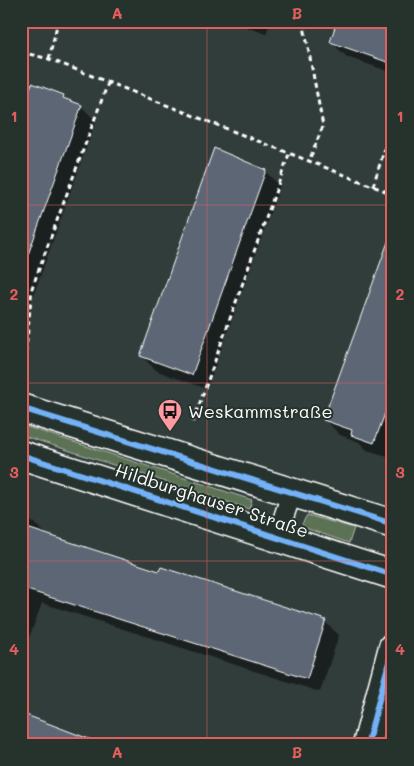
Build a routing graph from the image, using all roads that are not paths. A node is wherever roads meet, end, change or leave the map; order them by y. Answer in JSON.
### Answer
{"nodes":[{"id":1,"x":21,"y":408,"type":"edge"},
{"id":2,"x":21,"y":455,"type":"edge"},
{"id":3,"x":292,"y":492,"type":"junction"},
{"id":4,"x":393,"y":524,"type":"edge"},
{"id":5,"x":277,"y":537,"type":"junction"},
{"id":6,"x":393,"y":575,"type":"edge"},
{"id":7,"x":393,"y":647,"type":"edge"},
{"id":8,"x":367,"y":745,"type":"edge"}],
"edges":[{"from":1,"to":3,"type":"main road","name":"Hildburghauser Straße"},
{"from":2,"to":5,"type":"main road","name":"Hildburghauser Straße"},
{"from":3,"to":4,"type":"main road","name":"Hildburghauser Straße"},
{"from":3,"to":5,"type":"lane"},
{"from":5,"to":6,"type":"main road","name":"Hildburghauser Straße"},
{"from":7,"to":8,"type":"main road"}]}
